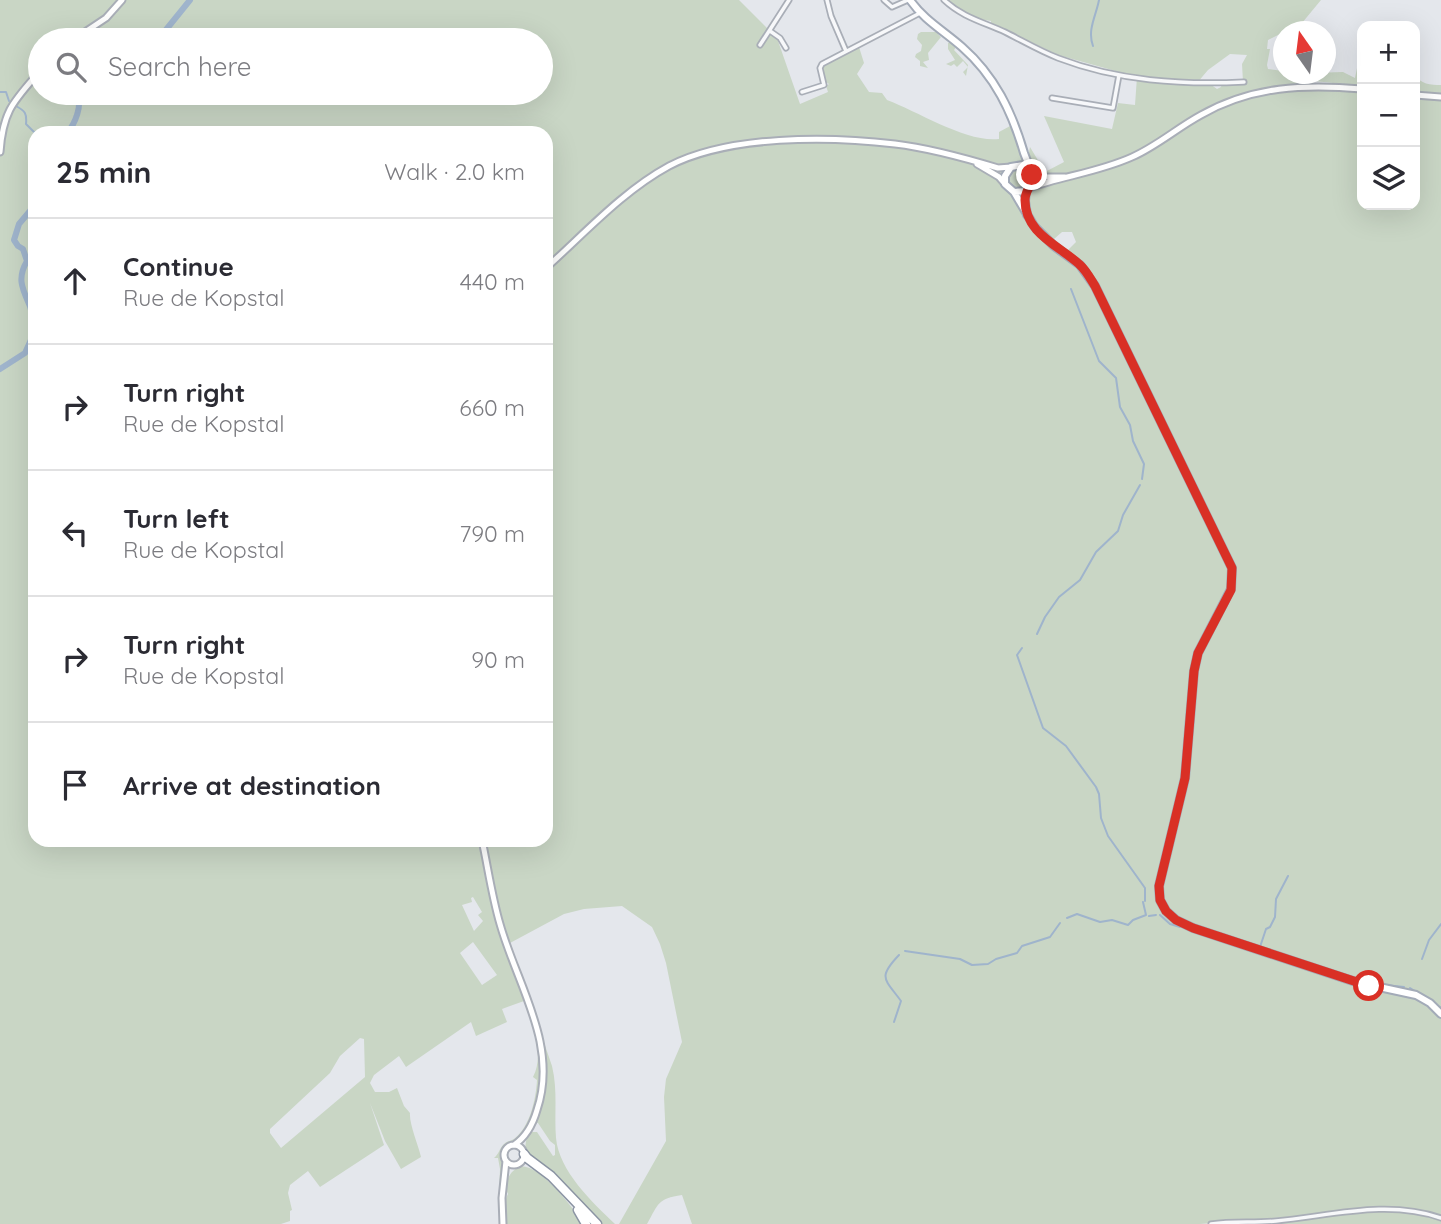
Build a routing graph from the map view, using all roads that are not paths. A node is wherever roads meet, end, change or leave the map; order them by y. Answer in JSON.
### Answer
{"nodes":[{"id":1,"x":122,"y":0,"type":"edge"},
{"id":2,"x":789,"y":0,"type":"edge"},
{"id":3,"x":827,"y":0,"type":"edge"},
{"id":4,"x":884,"y":0,"type":"edge"},
{"id":5,"x":909,"y":0,"type":"edge"},
{"id":6,"x":944,"y":0,"type":"edge"},
{"id":7,"x":920,"y":13,"type":"junction"},
{"id":8,"x":91,"y":28,"type":"edge"},
{"id":9,"x":770,"y":31,"type":"junction"},
{"id":10,"x":760,"y":45,"type":"dead end"},
{"id":11,"x":786,"y":48,"type":"dead end"},
{"id":12,"x":846,"y":51,"type":"junction"},
{"id":13,"x":1119,"y":75,"type":"junction"},
{"id":14,"x":1244,"y":82,"type":"dead end"},
{"id":15,"x":28,"y":86,"type":"edge"},
{"id":16,"x":1357,"y":89,"type":"edge"},
{"id":17,"x":802,"y":92,"type":"dead end"},
{"id":18,"x":1420,"y":95,"type":"edge"},
{"id":19,"x":1441,"y":97,"type":"edge"},
{"id":20,"x":1052,"y":98,"type":"dead end"},
{"id":21,"x":1022,"y":145,"type":"junction"},
{"id":22,"x":0,"y":152,"type":"edge"},
{"id":23,"x":972,"y":161,"type":"junction"},
{"id":24,"x":1012,"y":166,"type":"junction"},
{"id":25,"x":1031,"y":172,"type":"junction"},
{"id":26,"x":1072,"y":177,"type":"junction"},
{"id":27,"x":1005,"y":184,"type":"junction"},
{"id":28,"x":1028,"y":189,"type":"junction"},
{"id":29,"x":1014,"y":192,"type":"junction"},
{"id":30,"x":1027,"y":217,"type":"junction"},
{"id":31,"x":553,"y":262,"type":"edge"},
{"id":32,"x":483,"y":847,"type":"edge"},
{"id":33,"x":1441,"y":1014,"type":"edge"},
{"id":34,"x":527,"y":1132,"type":"junction"},
{"id":35,"x":514,"y":1145,"type":"junction"},
{"id":36,"x":524,"y":1152,"type":"junction"},
{"id":37,"x":506,"y":1161,"type":"junction"},
{"id":38,"x":517,"y":1165,"type":"junction"},
{"id":39,"x":505,"y":1180,"type":"junction"},
{"id":40,"x":1441,"y":1218,"type":"edge"},
{"id":41,"x":503,"y":1224,"type":"edge"},
{"id":42,"x":586,"y":1224,"type":"edge"},
{"id":43,"x":597,"y":1224,"type":"edge"},
{"id":44,"x":1211,"y":1224,"type":"edge"}],
"edges":[{"from":1,"to":8,"type":"main road"},
{"from":2,"to":9,"type":"street"},
{"from":3,"to":12,"type":"street"},
{"from":4,"to":5,"type":"street"},
{"from":5,"to":7,"type":"main road"},
{"from":6,"to":13,"type":"street"},
{"from":7,"to":12,"type":"street"},
{"from":7,"to":21,"type":"main road"},
{"from":9,"to":10,"type":"street"},
{"from":9,"to":11,"type":"street"},
{"from":12,"to":17,"type":"street"},
{"from":13,"to":14,"type":"street"},
{"from":13,"to":20,"type":"street"},
{"from":15,"to":22,"type":"main road"},
{"from":16,"to":26,"type":"main road"},
{"from":18,"to":19,"type":"main road"},
{"from":21,"to":24,"type":"main road"},
{"from":21,"to":25,"type":"main road"},
{"from":23,"to":24,"type":"main road"},
{"from":23,"to":27,"type":"main road"},
{"from":23,"to":31,"type":"main road"},
{"from":24,"to":25,"type":"main road"},
{"from":24,"to":27,"type":"main road"},
{"from":25,"to":26,"type":"main road"},
{"from":25,"to":28,"type":"main road"},
{"from":26,"to":28,"type":"main road"},
{"from":27,"to":29,"type":"main road"},
{"from":28,"to":29,"type":"main road"},
{"from":28,"to":30,"type":"main road"},
{"from":29,"to":30,"type":"main road"},
{"from":30,"to":33,"type":"main road"},
{"from":32,"to":34,"type":"main road"},
{"from":34,"to":35,"type":"main road"},
{"from":34,"to":36,"type":"main road"},
{"from":35,"to":36,"type":"main road"},
{"from":35,"to":37,"type":"main road"},
{"from":36,"to":38,"type":"main road"},
{"from":36,"to":43,"type":"highway"},
{"from":37,"to":38,"type":"main road"},
{"from":37,"to":39,"type":"main road"},
{"from":38,"to":39,"type":"main road"},
{"from":38,"to":42,"type":"highway"},
{"from":39,"to":41,"type":"main road"},
{"from":40,"to":44,"type":"street"}]}
